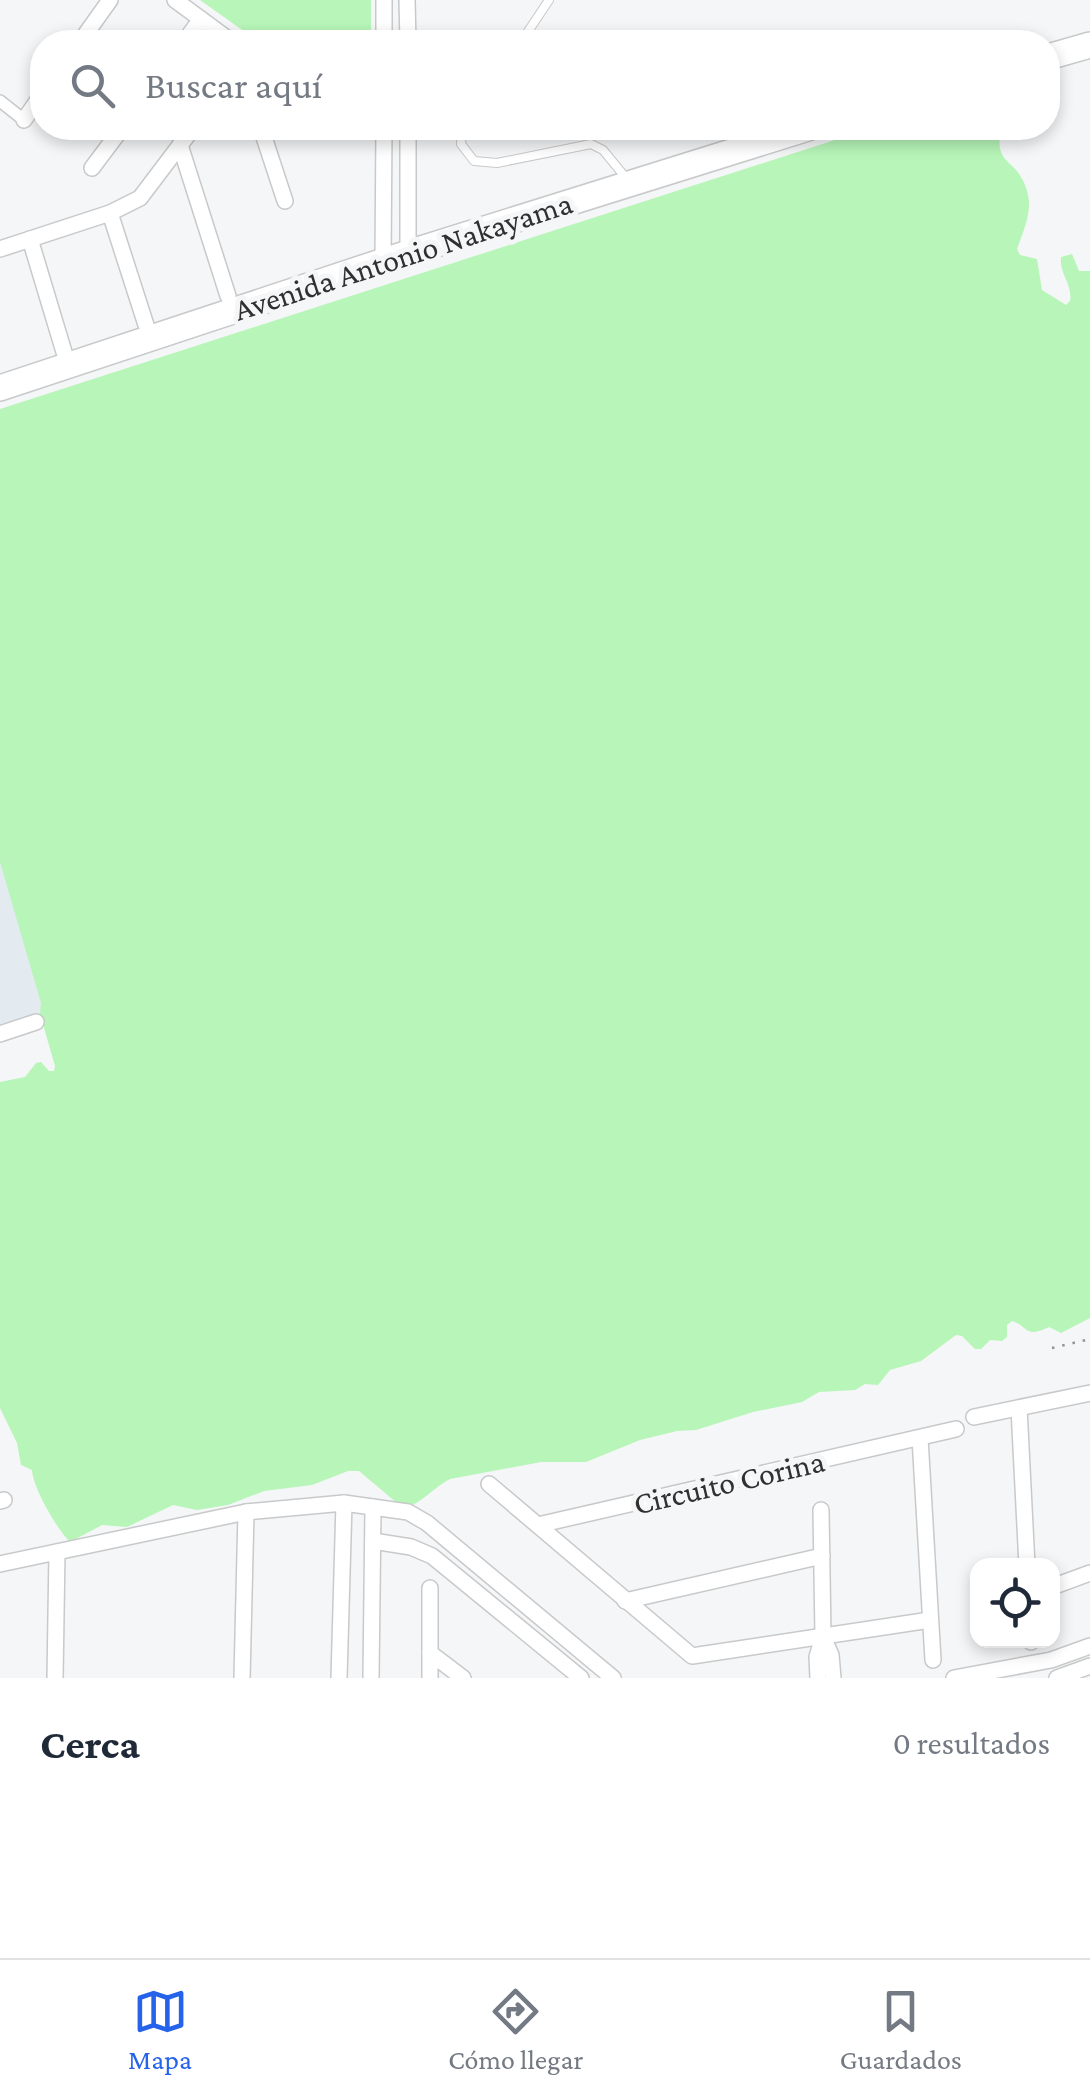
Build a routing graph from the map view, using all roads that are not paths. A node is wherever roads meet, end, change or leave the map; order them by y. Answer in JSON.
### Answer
{"nodes":[{"id":1,"x":110,"y":0,"type":"edge"},
{"id":2,"x":175,"y":0,"type":"edge"},
{"id":3,"x":384,"y":0,"type":"edge"},
{"id":4,"x":408,"y":0,"type":"edge"},
{"id":5,"x":549,"y":0,"type":"edge"},
{"id":6,"x":201,"y":19,"type":"junction"},
{"id":7,"x":89,"y":30,"type":"edge"},
{"id":8,"x":193,"y":30,"type":"edge"},
{"id":9,"x":216,"y":30,"type":"edge"},
{"id":10,"x":384,"y":30,"type":"edge"},
{"id":11,"x":408,"y":30,"type":"edge"},
{"id":12,"x":529,"y":30,"type":"edge"},
{"id":13,"x":1090,"y":45,"type":"edge"},
{"id":14,"x":1060,"y":54,"type":"edge"},
{"id":15,"x":0,"y":101,"type":"edge"},
{"id":16,"x":30,"y":111,"type":"edge"},
{"id":17,"x":24,"y":120,"type":"joint"},
{"id":18,"x":113,"y":140,"type":"edge"},
{"id":19,"x":184,"y":140,"type":"edge"},
{"id":20,"x":265,"y":140,"type":"edge"},
{"id":21,"x":385,"y":140,"type":"edge"},
{"id":22,"x":407,"y":140,"type":"edge"},
{"id":23,"x":461,"y":140,"type":"edge"},
{"id":24,"x":768,"y":140,"type":"edge"},
{"id":25,"x":180,"y":145,"type":"junction"},
{"id":26,"x":92,"y":168,"type":"dead end"},
{"id":27,"x":629,"y":182,"type":"junction"},
{"id":28,"x":286,"y":201,"type":"dead end"},
{"id":29,"x":110,"y":213,"type":"junction"},
{"id":30,"x":30,"y":240,"type":"junction"},
{"id":31,"x":0,"y":250,"type":"edge"},
{"id":32,"x":396,"y":257,"type":"junction"},
{"id":33,"x":228,"y":296,"type":"dead end"},
{"id":34,"x":146,"y":325,"type":"dead end"},
{"id":35,"x":64,"y":352,"type":"dead end"},
{"id":36,"x":0,"y":388,"type":"edge"},
{"id":37,"x":36,"y":1022,"type":"dead end"},
{"id":38,"x":0,"y":1034,"type":"edge"},
{"id":39,"x":1090,"y":1393,"type":"edge"},
{"id":40,"x":1019,"y":1408,"type":"junction"},
{"id":41,"x":974,"y":1417,"type":"dead end"},
{"id":42,"x":956,"y":1430,"type":"dead end"},
{"id":43,"x":920,"y":1438,"type":"junction"},
{"id":44,"x":489,"y":1484,"type":"dead end"},
{"id":45,"x":344,"y":1504,"type":"junction"},
{"id":46,"x":373,"y":1507,"type":"junction"},
{"id":47,"x":821,"y":1510,"type":"dead end"},
{"id":48,"x":246,"y":1512,"type":"junction"},
{"id":49,"x":538,"y":1526,"type":"junction"},
{"id":50,"x":444,"y":1538,"type":"junction"},
{"id":51,"x":373,"y":1541,"type":"junction"},
{"id":52,"x":58,"y":1552,"type":"junction"},
{"id":53,"x":432,"y":1556,"type":"junction"},
{"id":54,"x":822,"y":1556,"type":"junction"},
{"id":55,"x":1026,"y":1558,"type":"edge"},
{"id":56,"x":0,"y":1564,"type":"edge"},
{"id":57,"x":1090,"y":1573,"type":"edge"},
{"id":58,"x":1060,"y":1585,"type":"edge"},
{"id":59,"x":430,"y":1588,"type":"dead end"},
{"id":60,"x":625,"y":1601,"type":"junction"},
{"id":61,"x":930,"y":1620,"type":"junction"},
{"id":62,"x":823,"y":1637,"type":"junction"},
{"id":63,"x":1090,"y":1646,"type":"edge"},
{"id":64,"x":430,"y":1653,"type":"junction"},
{"id":65,"x":933,"y":1660,"type":"dead end"},
{"id":66,"x":1090,"y":1666,"type":"edge"},
{"id":67,"x":1040,"y":1667,"type":"edge"},
{"id":68,"x":56,"y":1678,"type":"edge"},
{"id":69,"x":242,"y":1678,"type":"edge"},
{"id":70,"x":340,"y":1678,"type":"edge"},
{"id":71,"x":371,"y":1678,"type":"edge"},
{"id":72,"x":430,"y":1678,"type":"edge"},
{"id":73,"x":463,"y":1678,"type":"edge"},
{"id":74,"x":581,"y":1678,"type":"edge"},
{"id":75,"x":613,"y":1678,"type":"edge"},
{"id":76,"x":818,"y":1678,"type":"edge"},
{"id":77,"x":832,"y":1678,"type":"edge"},
{"id":78,"x":954,"y":1678,"type":"edge"},
{"id":79,"x":1054,"y":1678,"type":"edge"}],
"edges":[{"from":1,"to":7,"type":"street"},
{"from":2,"to":6,"type":"street"},
{"from":3,"to":10,"type":"street"},
{"from":4,"to":11,"type":"street"},
{"from":5,"to":12,"type":"lane"},
{"from":6,"to":8,"type":"street"},
{"from":6,"to":9,"type":"street"},
{"from":13,"to":14,"type":"main road"},
{"from":15,"to":17,"type":"street"},
{"from":16,"to":17,"type":"street"},
{"from":18,"to":26,"type":"street"},
{"from":19,"to":25,"type":"street"},
{"from":20,"to":28,"type":"street"},
{"from":21,"to":32,"type":"street"},
{"from":22,"to":32,"type":"street"},
{"from":23,"to":27,"type":"lane"},
{"from":24,"to":27,"type":"main road","name":"Avenida Antonio Nakayama"},
{"from":25,"to":29,"type":"street"},
{"from":25,"to":33,"type":"street"},
{"from":27,"to":32,"type":"main road","name":"Avenida Antonio Nakayama"},
{"from":29,"to":30,"type":"street"},
{"from":29,"to":34,"type":"street"},
{"from":30,"to":31,"type":"street"},
{"from":30,"to":35,"type":"street"},
{"from":32,"to":36,"type":"main road","name":"Avenida Antonio Nakayama"},
{"from":37,"to":38,"type":"street"},
{"from":39,"to":40,"type":"street"},
{"from":40,"to":41,"type":"street"},
{"from":40,"to":55,"type":"street"},
{"from":42,"to":43,"type":"street","name":"Circuito Corina"},
{"from":43,"to":49,"type":"street","name":"Circuito Corina"},
{"from":43,"to":61,"type":"street"},
{"from":44,"to":49,"type":"street"},
{"from":45,"to":46,"type":"street"},
{"from":45,"to":48,"type":"street"},
{"from":45,"to":70,"type":"street"},
{"from":46,"to":50,"type":"street"},
{"from":46,"to":51,"type":"street"},
{"from":47,"to":54,"type":"street"},
{"from":48,"to":52,"type":"street"},
{"from":48,"to":69,"type":"street"},
{"from":49,"to":60,"type":"street"},
{"from":50,"to":53,"type":"street"},
{"from":50,"to":75,"type":"street"},
{"from":51,"to":53,"type":"street"},
{"from":51,"to":71,"type":"street"},
{"from":52,"to":56,"type":"street"},
{"from":52,"to":68,"type":"street"},
{"from":53,"to":74,"type":"street"},
{"from":54,"to":60,"type":"street"},
{"from":54,"to":62,"type":"street"},
{"from":57,"to":58,"type":"street"},
{"from":59,"to":64,"type":"street"},
{"from":60,"to":62,"type":"street"},
{"from":61,"to":62,"type":"street"},
{"from":61,"to":65,"type":"street"},
{"from":62,"to":76,"type":"street"},
{"from":62,"to":77,"type":"street"},
{"from":63,"to":67,"type":"street"},
{"from":64,"to":72,"type":"street"},
{"from":64,"to":73,"type":"street"},
{"from":66,"to":79,"type":"street"},
{"from":67,"to":78,"type":"street"},
{"from":67,"to":79,"type":"street"}]}
